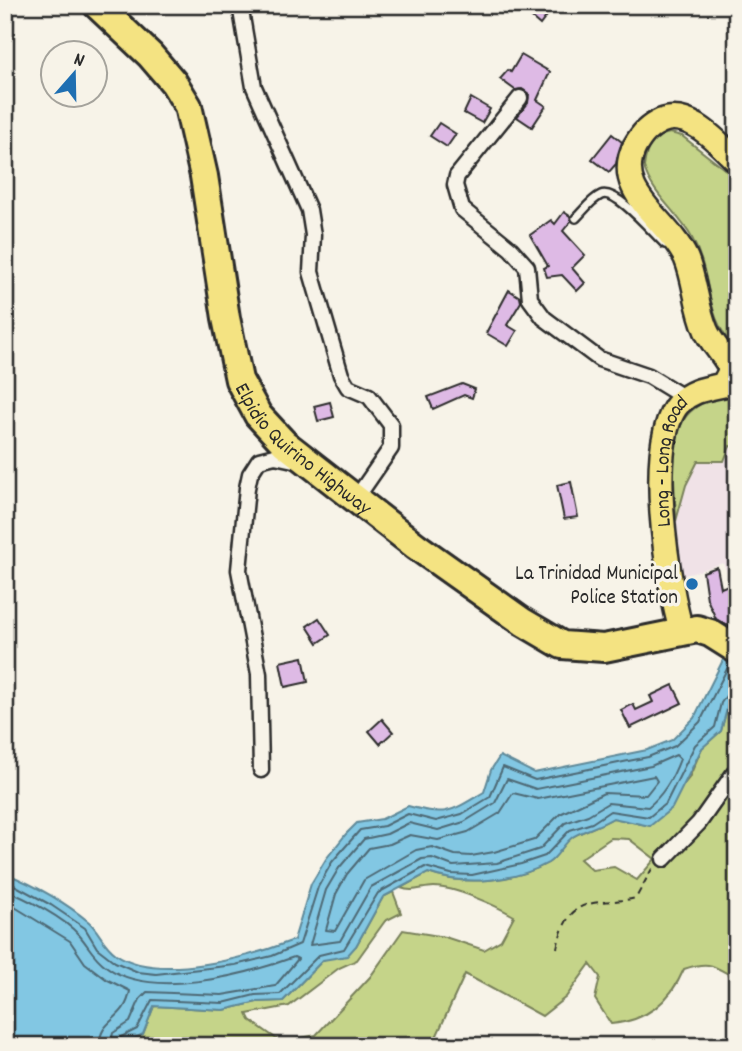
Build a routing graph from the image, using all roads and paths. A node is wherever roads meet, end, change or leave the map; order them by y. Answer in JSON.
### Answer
{"nodes":[{"id":1,"x":97,"y":5,"type":"edge"},
{"id":2,"x":240,"y":5,"type":"edge"},
{"id":3,"x":520,"y":98,"type":"dead end"},
{"id":4,"x":737,"y":161,"type":"edge"},
{"id":5,"x":576,"y":218,"type":"dead end"},
{"id":6,"x":687,"y":261,"type":"junction"},
{"id":7,"x":685,"y":398,"type":"junction"},
{"id":8,"x":312,"y":465,"type":"junction"},
{"id":9,"x":355,"y":500,"type":"junction"},
{"id":10,"x":682,"y":633,"type":"junction"},
{"id":11,"x":734,"y":648,"type":"edge"},
{"id":12,"x":737,"y":769,"type":"edge"},
{"id":13,"x":261,"y":770,"type":"dead end"},
{"id":14,"x":664,"y":859,"type":"joint"},
{"id":15,"x":557,"y":948,"type":"dead end"}],
"edges":[{"from":1,"to":8,"type":"highway","name":"Elpidio Quirino Highway"},
{"from":2,"to":9,"type":"street"},
{"from":3,"to":7,"type":"street"},
{"from":4,"to":6,"type":"main road","name":"Long - Long Road"},
{"from":5,"to":6,"type":"lane"},
{"from":6,"to":7,"type":"main road","name":"Long - Long Road"},
{"from":7,"to":10,"type":"main road","name":"Long - Long Road"},
{"from":8,"to":9,"type":"highway","name":"Elpidio Quirino Highway"},
{"from":8,"to":13,"type":"street"},
{"from":9,"to":10,"type":"highway","name":"Elpidio Quirino Highway"},
{"from":10,"to":11,"type":"highway","name":"Elpidio Quirino Highway"},
{"from":12,"to":14,"type":"street"},
{"from":14,"to":15,"type":"path"}]}
